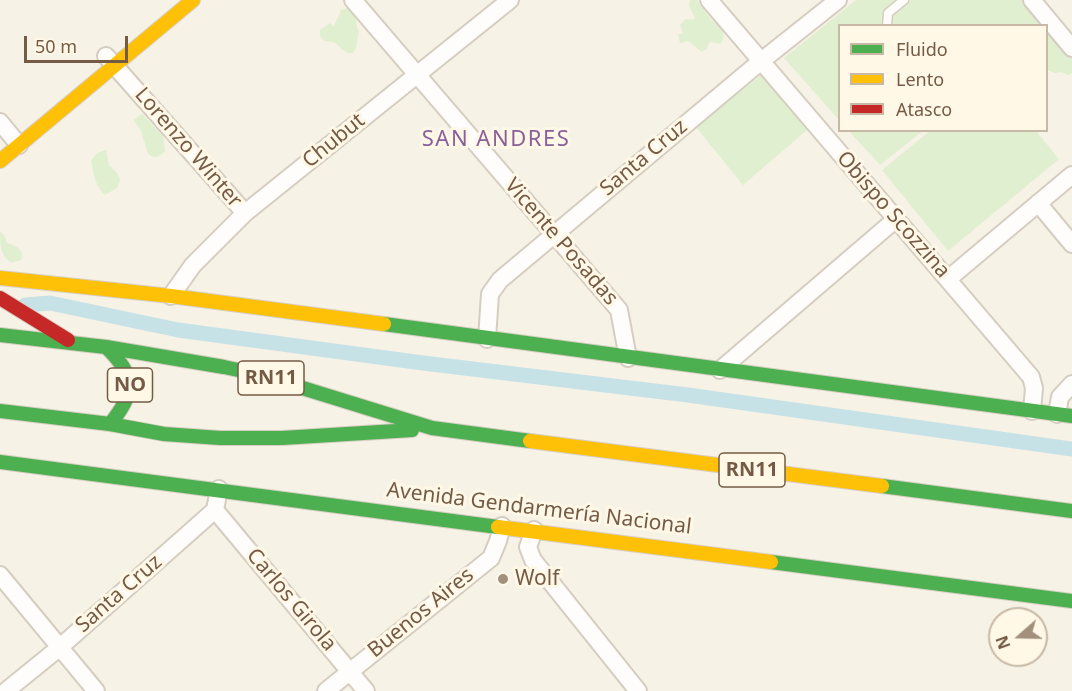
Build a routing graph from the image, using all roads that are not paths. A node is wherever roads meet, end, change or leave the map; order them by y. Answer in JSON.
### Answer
{"nodes":[{"id":1,"x":173,"y":0,"type":"edge"},
{"id":2,"x":193,"y":0,"type":"edge"},
{"id":3,"x":353,"y":0,"type":"edge"},
{"id":4,"x":510,"y":0,"type":"edge"},
{"id":5,"x":709,"y":0,"type":"edge"},
{"id":6,"x":838,"y":0,"type":"edge"},
{"id":7,"x":904,"y":0,"type":"edge"},
{"id":8,"x":1032,"y":0,"type":"edge"},
{"id":9,"x":887,"y":24,"type":"edge"},
{"id":10,"x":1072,"y":48,"type":"edge"},
{"id":11,"x":111,"y":60,"type":"junction"},
{"id":12,"x":760,"y":62,"type":"junction"},
{"id":13,"x":418,"y":74,"type":"junction"},
{"id":14,"x":0,"y":122,"type":"edge"},
{"id":15,"x":10,"y":142,"type":"edge"},
{"id":16,"x":0,"y":161,"type":"edge"},
{"id":17,"x":1072,"y":175,"type":"edge"},
{"id":18,"x":1038,"y":203,"type":"junction"},
{"id":19,"x":245,"y":213,"type":"junction"},
{"id":20,"x":896,"y":219,"type":"junction"},
{"id":21,"x":553,"y":233,"type":"junction"},
{"id":22,"x":1072,"y":244,"type":"edge"},
{"id":23,"x":0,"y":278,"type":"edge"},
{"id":24,"x":948,"y":279,"type":"junction"},
{"id":25,"x":171,"y":296,"type":"junction"},
{"id":26,"x":0,"y":298,"type":"edge"},
{"id":27,"x":0,"y":334,"type":"edge"},
{"id":28,"x":487,"y":339,"type":"junction"},
{"id":29,"x":76,"y":344,"type":"junction"},
{"id":30,"x":106,"y":347,"type":"junction"},
{"id":31,"x":628,"y":358,"type":"junction"},
{"id":32,"x":720,"y":370,"type":"junction"},
{"id":33,"x":1072,"y":384,"type":"edge"},
{"id":34,"x":0,"y":411,"type":"edge"},
{"id":35,"x":1032,"y":411,"type":"junction"},
{"id":36,"x":26,"y":415,"type":"junction"},
{"id":37,"x":1064,"y":415,"type":"edge"},
{"id":38,"x":0,"y":420,"type":"edge"},
{"id":39,"x":110,"y":424,"type":"junction"},
{"id":40,"x":432,"y":428,"type":"junction"},
{"id":41,"x":0,"y":462,"type":"edge"},
{"id":42,"x":219,"y":489,"type":"junction"},
{"id":43,"x":215,"y":510,"type":"junction"},
{"id":44,"x":1072,"y":511,"type":"edge"},
{"id":45,"x":502,"y":526,"type":"junction"},
{"id":46,"x":534,"y":530,"type":"junction"},
{"id":47,"x":0,"y":575,"type":"edge"},
{"id":48,"x":1072,"y":601,"type":"edge"},
{"id":49,"x":59,"y":648,"type":"junction"},
{"id":50,"x":349,"y":671,"type":"junction"},
{"id":51,"x":6,"y":691,"type":"edge"},
{"id":52,"x":96,"y":691,"type":"edge"},
{"id":53,"x":326,"y":691,"type":"edge"},
{"id":54,"x":366,"y":691,"type":"edge"},
{"id":55,"x":638,"y":691,"type":"edge"}],
"edges":[{"from":1,"to":11,"type":"main road"},
{"from":2,"to":11,"type":"main road"},
{"from":3,"to":13,"type":"street","name":"Vicente Posadas"},
{"from":4,"to":13,"type":"street","name":"Chubut"},
{"from":5,"to":12,"type":"street","name":"Obispo Scozzina"},
{"from":6,"to":12,"type":"street","name":"Santa Cruz"},
{"from":7,"to":9,"type":"lane"},
{"from":8,"to":10,"type":"street"},
{"from":11,"to":15,"type":"main road"},
{"from":11,"to":19,"type":"street","name":"Lorenzo Winter"},
{"from":12,"to":20,"type":"street","name":"Obispo Scozzina"},
{"from":12,"to":21,"type":"street","name":"Santa Cruz"},
{"from":13,"to":19,"type":"street","name":"Chubut"},
{"from":13,"to":21,"type":"street","name":"Vicente Posadas"},
{"from":14,"to":15,"type":"street"},
{"from":15,"to":16,"type":"main road"},
{"from":17,"to":18,"type":"street"},
{"from":18,"to":22,"type":"street"},
{"from":18,"to":24,"type":"street"},
{"from":19,"to":25,"type":"street","name":"Chubut"},
{"from":20,"to":24,"type":"street","name":"Obispo Scozzina"},
{"from":20,"to":32,"type":"street"},
{"from":21,"to":28,"type":"street","name":"Santa Cruz"},
{"from":21,"to":31,"type":"street","name":"Vicente Posadas"},
{"from":23,"to":25,"type":"main road"},
{"from":24,"to":35,"type":"street","name":"Obispo Scozzina"},
{"from":25,"to":28,"type":"main road"},
{"from":26,"to":29,"type":"main road"},
{"from":27,"to":29,"type":"main road","number":"RN11"},
{"from":28,"to":31,"type":"main road"},
{"from":29,"to":30,"type":"main road","number":"RN11"},
{"from":30,"to":39,"type":"main road","number":"NO"},
{"from":30,"to":40,"type":"main road","number":"RN11"},
{"from":31,"to":32,"type":"main road"},
{"from":32,"to":35,"type":"main road"},
{"from":33,"to":37,"type":"street"},
{"from":34,"to":36,"type":"main road","number":"RN11"},
{"from":35,"to":37,"type":"main road"},
{"from":36,"to":38,"type":"main road"},
{"from":36,"to":39,"type":"main road","number":"RN11"},
{"from":39,"to":40,"type":"main road","number":"RN11"},
{"from":40,"to":44,"type":"main road","number":"RN11"},
{"from":41,"to":42,"type":"main road","name":"Avenida Gendarmería Nacional"},
{"from":42,"to":43,"type":"street"},
{"from":42,"to":45,"type":"main road","name":"Avenida Gendarmería Nacional"},
{"from":43,"to":49,"type":"street","name":"Santa Cruz"},
{"from":43,"to":50,"type":"street","name":"Carlos Girola"},
{"from":45,"to":46,"type":"main road","name":"Avenida Gendarmería Nacional"},
{"from":45,"to":50,"type":"street","name":"Buenos Aires"},
{"from":46,"to":48,"type":"main road","name":"Avenida Gendarmería Nacional"},
{"from":46,"to":55,"type":"street"},
{"from":47,"to":49,"type":"street"},
{"from":49,"to":51,"type":"street","name":"Santa Cruz"},
{"from":49,"to":52,"type":"street"},
{"from":50,"to":53,"type":"street","name":"Buenos Aires"},
{"from":50,"to":54,"type":"street","name":"Carlos Girola"}]}
